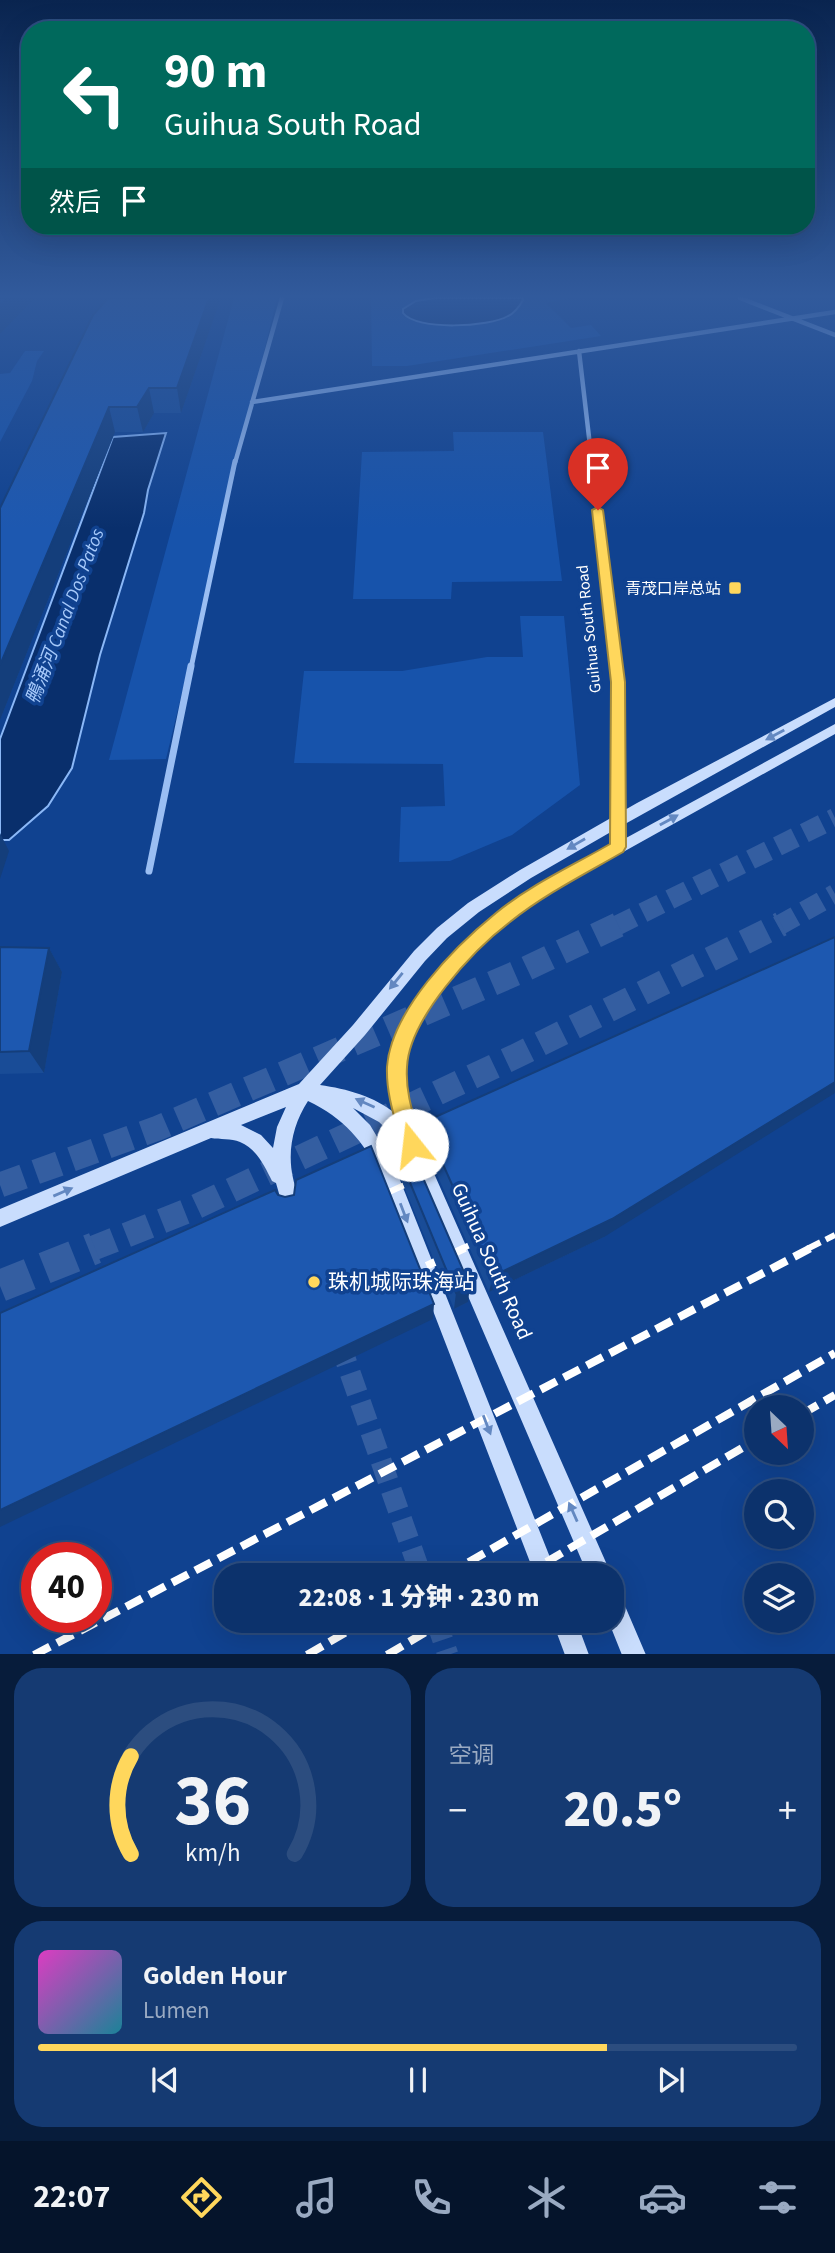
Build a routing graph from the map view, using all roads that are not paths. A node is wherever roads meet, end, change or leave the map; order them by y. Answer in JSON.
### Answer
{"nodes":[{"id":1,"x":260,"y":375,"type":"edge"},
{"id":2,"x":424,"y":375,"type":"edge"},
{"id":3,"x":582,"y":375,"type":"edge"},
{"id":4,"x":252,"y":402,"type":"junction"},
{"id":5,"x":835,"y":702,"type":"edge"},
{"id":6,"x":835,"y":728,"type":"edge"},
{"id":7,"x":619,"y":819,"type":"junction"},
{"id":8,"x":618,"y":847,"type":"junction"},
{"id":9,"x":149,"y":871,"type":"dead end"},
{"id":10,"x":303,"y":1091,"type":"junction"},
{"id":11,"x":206,"y":1131,"type":"junction"},
{"id":12,"x":412,"y":1145,"type":"junction"},
{"id":13,"x":0,"y":1218,"type":"edge"},
{"id":14,"x":541,"y":1563,"type":"edge"},
{"id":15,"x":595,"y":1563,"type":"edge"},
{"id":16,"x":624,"y":1629,"type":"edge"},
{"id":17,"x":569,"y":1633,"type":"edge"},
{"id":18,"x":577,"y":1654,"type":"edge"},
{"id":19,"x":635,"y":1654,"type":"edge"}],
"edges":[{"from":1,"to":4,"type":"street"},
{"from":2,"to":4,"type":"street"},
{"from":3,"to":7,"type":"street","name":"Guihua South Road"},
{"from":4,"to":9,"type":"street"},
{"from":5,"to":7,"type":"street","one_way":true},
{"from":8,"to":6,"type":"street","name":"Guihua South Road","one_way":true},
{"from":7,"to":8,"type":"street","name":"Guihua South Road"},
{"from":7,"to":10,"type":"street","one_way":true},
{"from":8,"to":12,"type":"street","name":"Guihua South Road"},
{"from":10,"to":11,"type":"street"},
{"from":10,"to":11,"type":"street"},
{"from":12,"to":10,"type":"street","one_way":true},
{"from":10,"to":14,"type":"street","one_way":true},
{"from":13,"to":11,"type":"street","one_way":true},
{"from":15,"to":12,"type":"street","name":"Guihua South Road","one_way":true},
{"from":16,"to":19,"type":"street"},
{"from":17,"to":18,"type":"street"}]}
